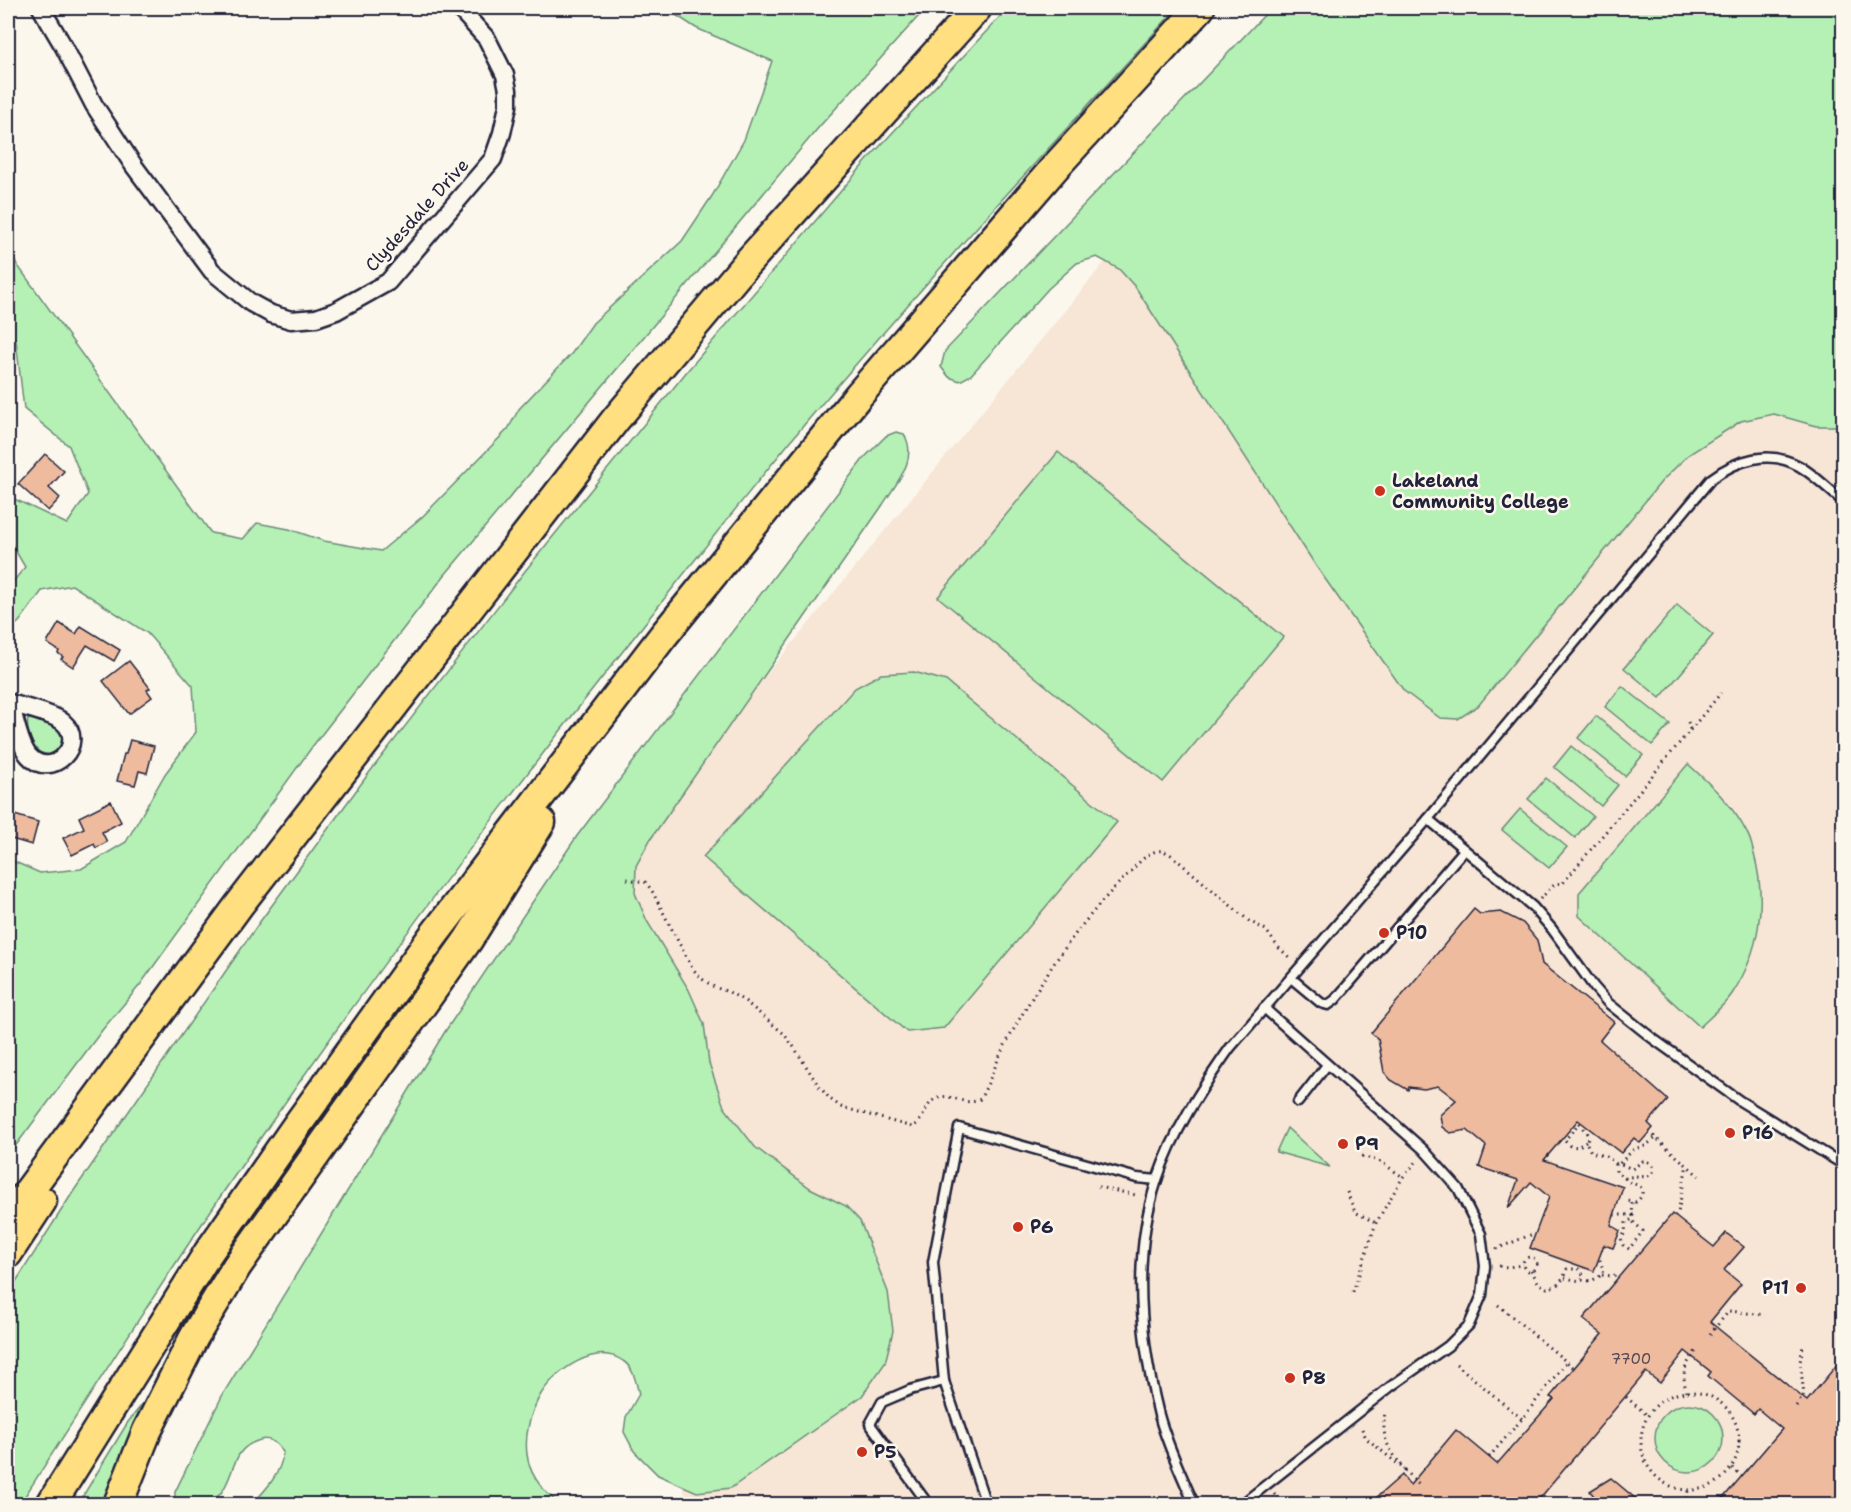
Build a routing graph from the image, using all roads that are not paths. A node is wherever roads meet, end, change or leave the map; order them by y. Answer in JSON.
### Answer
{"nodes":[{"id":1,"x":40,"y":8,"type":"edge"},
{"id":2,"x":459,"y":8,"type":"edge"},
{"id":3,"x":977,"y":8,"type":"edge"},
{"id":4,"x":1200,"y":8,"type":"edge"},
{"id":5,"x":1844,"y":502,"type":"edge"},
{"id":6,"x":618,"y":696,"type":"junction"},
{"id":7,"x":1428,"y":819,"type":"junction"},
{"id":8,"x":1464,"y":850,"type":"junction"},
{"id":9,"x":239,"y":905,"type":"junction"},
{"id":10,"x":1291,"y":978,"type":"junction"},
{"id":11,"x":1264,"y":1008,"type":"junction"},
{"id":12,"x":1326,"y":1065,"type":"junction"},
{"id":13,"x":1298,"y":1102,"type":"dead end"},
{"id":14,"x":1844,"y":1165,"type":"edge"},
{"id":15,"x":1157,"y":1180,"type":"junction"},
{"id":16,"x":8,"y":1219,"type":"edge"},
{"id":17,"x":8,"y":1253,"type":"edge"},
{"id":18,"x":945,"y":1381,"type":"junction"},
{"id":19,"x":51,"y":1504,"type":"edge"},
{"id":20,"x":118,"y":1504,"type":"edge"},
{"id":21,"x":928,"y":1504,"type":"edge"},
{"id":22,"x":986,"y":1504,"type":"edge"},
{"id":23,"x":1194,"y":1504,"type":"edge"},
{"id":24,"x":1242,"y":1504,"type":"edge"}],
"edges":[{"from":1,"to":2,"type":"street","name":"Clydesdale Drive"},
{"from":3,"to":9,"type":"highway"},
{"from":4,"to":6,"type":"highway"},
{"from":5,"to":7,"type":"lane"},
{"from":6,"to":19,"type":"highway"},
{"from":6,"to":20,"type":"highway"},
{"from":7,"to":8,"type":"lane"},
{"from":7,"to":10,"type":"lane"},
{"from":8,"to":10,"type":"lane"},
{"from":8,"to":14,"type":"lane"},
{"from":9,"to":16,"type":"highway"},
{"from":9,"to":17,"type":"highway"},
{"from":10,"to":11,"type":"lane"},
{"from":11,"to":12,"type":"lane"},
{"from":11,"to":15,"type":"lane"},
{"from":12,"to":13,"type":"lane"},
{"from":12,"to":24,"type":"lane"},
{"from":15,"to":18,"type":"lane"},
{"from":15,"to":23,"type":"lane"},
{"from":18,"to":21,"type":"lane"},
{"from":18,"to":22,"type":"lane"}]}
